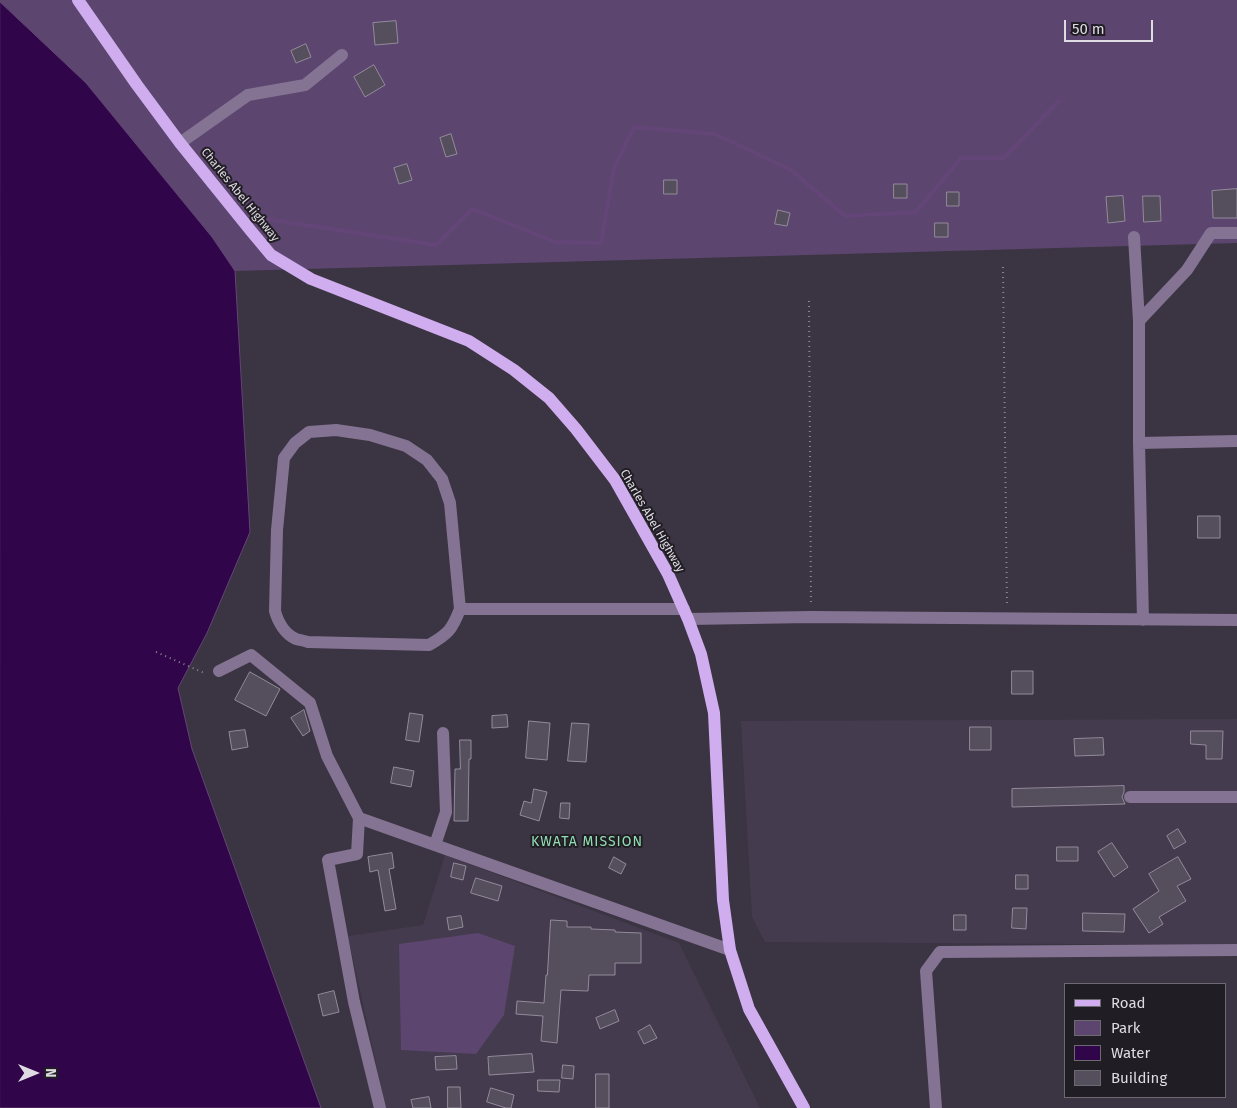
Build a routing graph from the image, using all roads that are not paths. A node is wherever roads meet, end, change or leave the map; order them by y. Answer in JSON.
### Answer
{"nodes":[{"id":1,"x":78,"y":0,"type":"edge"},
{"id":2,"x":342,"y":55,"type":"dead end"},
{"id":3,"x":180,"y":143,"type":"junction"},
{"id":4,"x":1237,"y":233,"type":"edge"},
{"id":5,"x":1134,"y":236,"type":"dead end"},
{"id":6,"x":1139,"y":321,"type":"junction"},
{"id":7,"x":1237,"y":441,"type":"edge"},
{"id":8,"x":1139,"y":444,"type":"junction"},
{"id":9,"x":460,"y":609,"type":"junction"},
{"id":10,"x":686,"y":614,"type":"junction"},
{"id":11,"x":1143,"y":620,"type":"junction"},
{"id":12,"x":1237,"y":620,"type":"edge"},
{"id":13,"x":219,"y":671,"type":"dead end"},
{"id":14,"x":443,"y":733,"type":"dead end"},
{"id":15,"x":1130,"y":797,"type":"dead end"},
{"id":16,"x":1237,"y":797,"type":"edge"},
{"id":17,"x":359,"y":818,"type":"junction"},
{"id":18,"x":435,"y":845,"type":"junction"},
{"id":19,"x":730,"y":950,"type":"junction"},
{"id":20,"x":1237,"y":950,"type":"edge"},
{"id":21,"x":380,"y":1108,"type":"edge"},
{"id":22,"x":804,"y":1108,"type":"edge"},
{"id":23,"x":936,"y":1108,"type":"edge"}],
"edges":[{"from":1,"to":3,"type":"main road","name":"Charles Abel Highway"},
{"from":2,"to":3,"type":"street"},
{"from":3,"to":10,"type":"main road","name":"Charles Abel Highway"},
{"from":4,"to":6,"type":"street"},
{"from":5,"to":6,"type":"street"},
{"from":6,"to":8,"type":"street"},
{"from":7,"to":8,"type":"street"},
{"from":8,"to":11,"type":"street"},
{"from":9,"to":9,"type":"street"},
{"from":9,"to":10,"type":"street"},
{"from":10,"to":11,"type":"street"},
{"from":10,"to":19,"type":"main road","name":"Charles Abel Highway"},
{"from":11,"to":12,"type":"street"},
{"from":13,"to":17,"type":"street"},
{"from":14,"to":18,"type":"street"},
{"from":15,"to":16,"type":"street"},
{"from":17,"to":18,"type":"street"},
{"from":17,"to":21,"type":"street"},
{"from":18,"to":19,"type":"street"},
{"from":19,"to":22,"type":"main road","name":"Charles Abel Highway"},
{"from":20,"to":23,"type":"street"}]}
